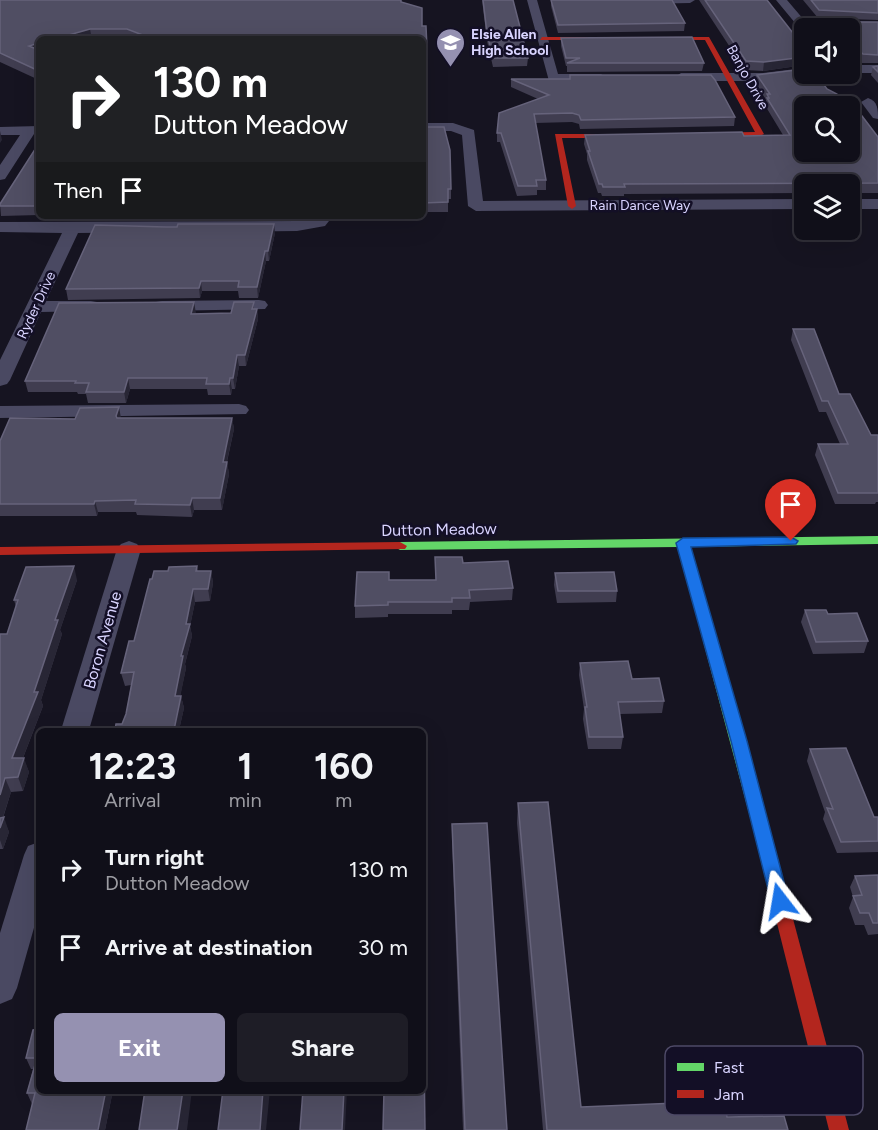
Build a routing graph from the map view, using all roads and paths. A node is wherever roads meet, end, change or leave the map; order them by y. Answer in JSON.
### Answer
{"nodes":[{"id":1,"x":690,"y":0,"type":"edge"},
{"id":2,"x":780,"y":0,"type":"edge"},
{"id":3,"x":536,"y":1,"type":"edge"},
{"id":4,"x":627,"y":1,"type":"edge"},
{"id":5,"x":796,"y":18,"type":"edge"},
{"id":6,"x":860,"y":25,"type":"edge"},
{"id":7,"x":878,"y":25,"type":"edge"},
{"id":8,"x":542,"y":39,"type":"junction"},
{"id":9,"x":860,"y":69,"type":"edge"},
{"id":10,"x":878,"y":69,"type":"edge"},
{"id":11,"x":794,"y":73,"type":"edge"},
{"id":12,"x":730,"y":77,"type":"junction"},
{"id":13,"x":612,"y":78,"type":"edge"},
{"id":14,"x":671,"y":78,"type":"edge"},
{"id":15,"x":868,"y":102,"type":"dead end"},
{"id":16,"x":878,"y":115,"type":"edge"},
{"id":17,"x":426,"y":127,"type":"edge"},
{"id":18,"x":0,"y":131,"type":"edge"},
{"id":19,"x":34,"y":131,"type":"edge"},
{"id":20,"x":641,"y":135,"type":"edge"},
{"id":21,"x":689,"y":135,"type":"edge"},
{"id":22,"x":0,"y":176,"type":"edge"},
{"id":23,"x":794,"y":204,"type":"edge"},
{"id":24,"x":860,"y":204,"type":"edge"},
{"id":25,"x":878,"y":204,"type":"edge"},
{"id":26,"x":572,"y":206,"type":"junction"},
{"id":27,"x":322,"y":220,"type":"edge"},
{"id":28,"x":157,"y":221,"type":"edge"},
{"id":29,"x":0,"y":227,"type":"edge"},
{"id":30,"x":72,"y":229,"type":"junction"},
{"id":31,"x":259,"y":305,"type":"dead end"},
{"id":32,"x":106,"y":306,"type":"edge"},
{"id":33,"x":141,"y":306,"type":"edge"},
{"id":34,"x":36,"y":307,"type":"junction"},
{"id":35,"x":0,"y":380,"type":"edge"},
{"id":36,"x":239,"y":410,"type":"dead end"},
{"id":37,"x":0,"y":412,"type":"edge"},
{"id":38,"x":878,"y":540,"type":"edge"},
{"id":39,"x":683,"y":543,"type":"junction"},
{"id":40,"x":129,"y":549,"type":"junction"},
{"id":41,"x":0,"y":550,"type":"edge"},
{"id":42,"x":76,"y":728,"type":"edge"},
{"id":43,"x":36,"y":865,"type":"edge"},
{"id":44,"x":0,"y":988,"type":"edge"},
{"id":45,"x":817,"y":1046,"type":"edge"},
{"id":46,"x":835,"y":1115,"type":"edge"},
{"id":47,"x":839,"y":1130,"type":"edge"}],
"edges":[{"from":1,"to":4,"type":"street"},
{"from":2,"to":5,"type":"street"},
{"from":3,"to":8,"type":"street"},
{"from":6,"to":7,"type":"street"},
{"from":8,"to":12,"type":"street","name":"Banjo Drive"},
{"from":8,"to":13,"type":"street"},
{"from":9,"to":10,"type":"street"},
{"from":11,"to":12,"type":"street"},
{"from":12,"to":14,"type":"street"},
{"from":12,"to":21,"type":"street","name":"Banjo Drive"},
{"from":15,"to":16,"type":"street"},
{"from":17,"to":26,"type":"street","name":"Rain Dance Way"},
{"from":18,"to":19,"type":"street"},
{"from":19,"to":22,"type":"street"},
{"from":20,"to":26,"type":"street"},
{"from":23,"to":26,"type":"street","name":"Rain Dance Way"},
{"from":24,"to":25,"type":"street"},
{"from":27,"to":28,"type":"street"},
{"from":28,"to":30,"type":"street"},
{"from":29,"to":30,"type":"street"},
{"from":30,"to":34,"type":"street","name":"Ryder Drive"},
{"from":31,"to":33,"type":"street"},
{"from":32,"to":34,"type":"street"},
{"from":34,"to":35,"type":"street","name":"Ryder Drive"},
{"from":36,"to":37,"type":"street"},
{"from":38,"to":39,"type":"street","name":"Dutton Meadow"},
{"from":39,"to":40,"type":"street","name":"Dutton Meadow"},
{"from":39,"to":45,"type":"street"},
{"from":40,"to":41,"type":"street","name":"Dutton Meadow"},
{"from":40,"to":42,"type":"street","name":"Boron Avenue"},
{"from":43,"to":44,"type":"street"},
{"from":46,"to":47,"type":"street"}]}
